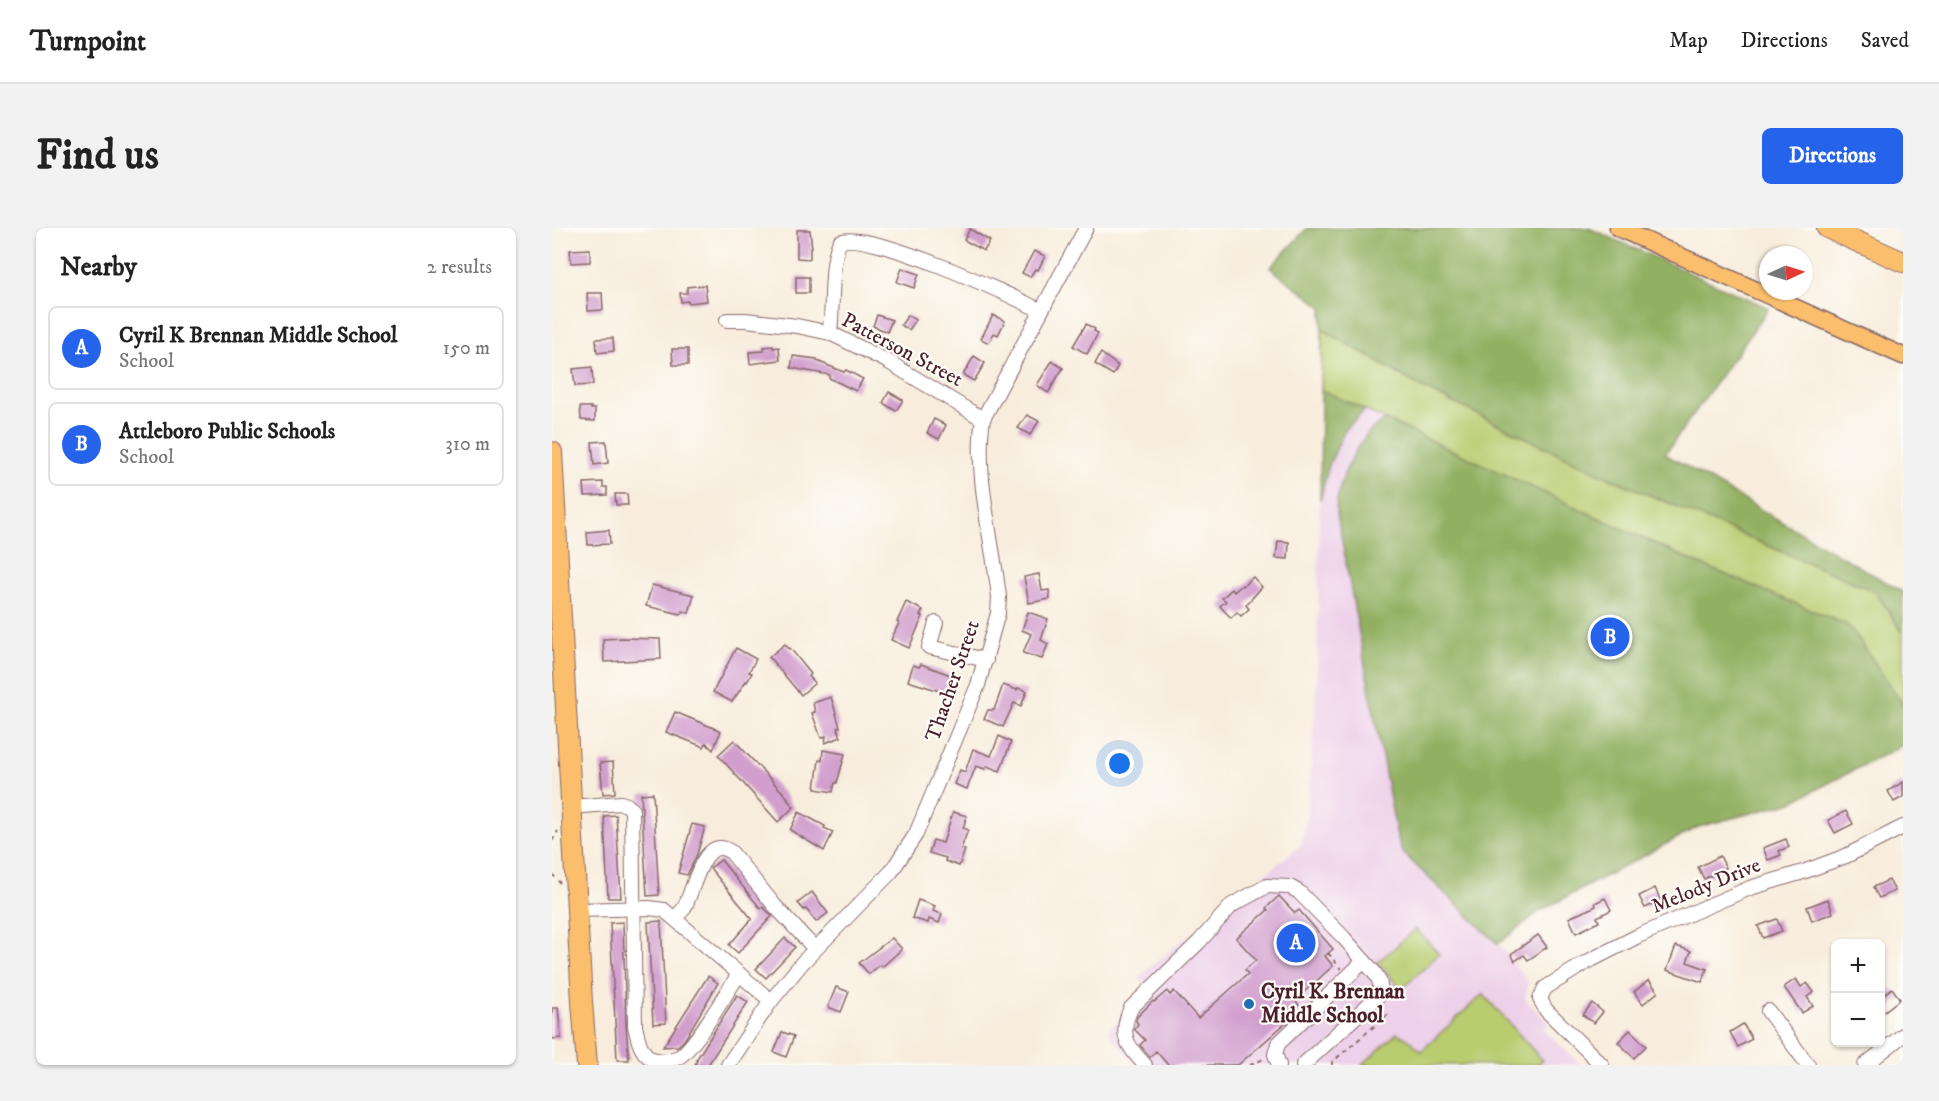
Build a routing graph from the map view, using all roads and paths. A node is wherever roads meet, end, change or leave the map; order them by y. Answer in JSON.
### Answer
{"nodes":[{"id":1,"x":1086,"y":228,"type":"edge"},
{"id":2,"x":1618,"y":228,"type":"edge"},
{"id":3,"x":1827,"y":228,"type":"edge"},
{"id":4,"x":1903,"y":262,"type":"edge"},
{"id":5,"x":1041,"y":311,"type":"junction"},
{"id":6,"x":727,"y":320,"type":"dead end"},
{"id":7,"x":830,"y":333,"type":"junction"},
{"id":8,"x":1903,"y":356,"type":"edge"},
{"id":9,"x":983,"y":419,"type":"junction"},
{"id":10,"x":552,"y":452,"type":"edge"},
{"id":11,"x":555,"y":578,"type":"edge"},
{"id":12,"x":936,"y":623,"type":"dead end"},
{"id":13,"x":986,"y":660,"type":"junction"},
{"id":14,"x":559,"y":719,"type":"edge"},
{"id":15,"x":571,"y":807,"type":"junction"},
{"id":16,"x":1903,"y":826,"type":"edge"},
{"id":17,"x":560,"y":829,"type":"dead end"},
{"id":18,"x":552,"y":841,"type":"edge"},
{"id":19,"x":552,"y":874,"type":"edge"},
{"id":20,"x":563,"y":886,"type":"dead end"},
{"id":21,"x":634,"y":909,"type":"junction"},
{"id":22,"x":577,"y":910,"type":"junction"},
{"id":23,"x":675,"y":918,"type":"junction"},
{"id":24,"x":815,"y":949,"type":"junction"},
{"id":25,"x":1328,"y":953,"type":"dead end"},
{"id":26,"x":1364,"y":961,"type":"junction"},
{"id":27,"x":739,"y":974,"type":"junction"},
{"id":28,"x":1345,"y":974,"type":"dead end"},
{"id":29,"x":1301,"y":994,"type":"dead end"},
{"id":30,"x":771,"y":1001,"type":"junction"},
{"id":31,"x":1309,"y":1004,"type":"dead end"},
{"id":32,"x":1768,"y":1011,"type":"dead end"},
{"id":33,"x":1391,"y":1012,"type":"dead end"},
{"id":34,"x":1903,"y":1035,"type":"edge"},
{"id":35,"x":1264,"y":1059,"type":"dead end"},
{"id":36,"x":587,"y":1065,"type":"edge"},
{"id":37,"x":728,"y":1065,"type":"edge"},
{"id":38,"x":1145,"y":1065,"type":"edge"},
{"id":39,"x":1250,"y":1065,"type":"edge"},
{"id":40,"x":1279,"y":1065,"type":"edge"},
{"id":41,"x":1303,"y":1065,"type":"edge"},
{"id":42,"x":1332,"y":1065,"type":"edge"},
{"id":43,"x":1602,"y":1065,"type":"edge"},
{"id":44,"x":1808,"y":1065,"type":"edge"},
{"id":45,"x":1864,"y":1065,"type":"edge"}],
"edges":[{"from":1,"to":5,"type":"street","name":"Thacher Street"},
{"from":2,"to":8,"type":"main road"},
{"from":3,"to":4,"type":"highway"},
{"from":5,"to":7,"type":"street"},
{"from":5,"to":9,"type":"street","name":"Thacher Street"},
{"from":6,"to":7,"type":"street","name":"Patterson Street"},
{"from":7,"to":9,"type":"street","name":"Patterson Street"},
{"from":9,"to":13,"type":"street","name":"Thacher Street"},
{"from":10,"to":11,"type":"highway"},
{"from":11,"to":14,"type":"highway"},
{"from":12,"to":13,"type":"street"},
{"from":13,"to":24,"type":"street","name":"Thacher Street"},
{"from":14,"to":15,"type":"highway"},
{"from":15,"to":21,"type":"street"},
{"from":15,"to":22,"type":"highway"},
{"from":16,"to":43,"type":"street","name":"Melody Drive"},
{"from":17,"to":18,"type":"path"},
{"from":19,"to":20,"type":"path"},
{"from":21,"to":22,"type":"street"},
{"from":21,"to":23,"type":"street"},
{"from":21,"to":27,"type":"street"},
{"from":22,"to":36,"type":"highway"},
{"from":23,"to":24,"type":"street"},
{"from":23,"to":27,"type":"street"},
{"from":24,"to":30,"type":"street","name":"Thacher Street"},
{"from":25,"to":28,"type":"path"},
{"from":26,"to":38,"type":"street"},
{"from":26,"to":40,"type":"street"},
{"from":26,"to":41,"type":"street"},
{"from":27,"to":30,"type":"street"},
{"from":29,"to":31,"type":"path"},
{"from":30,"to":37,"type":"street","name":"Thacher Street"},
{"from":32,"to":44,"type":"street"},
{"from":33,"to":42,"type":"path"},
{"from":34,"to":45,"type":"street"},
{"from":35,"to":39,"type":"path"}]}
